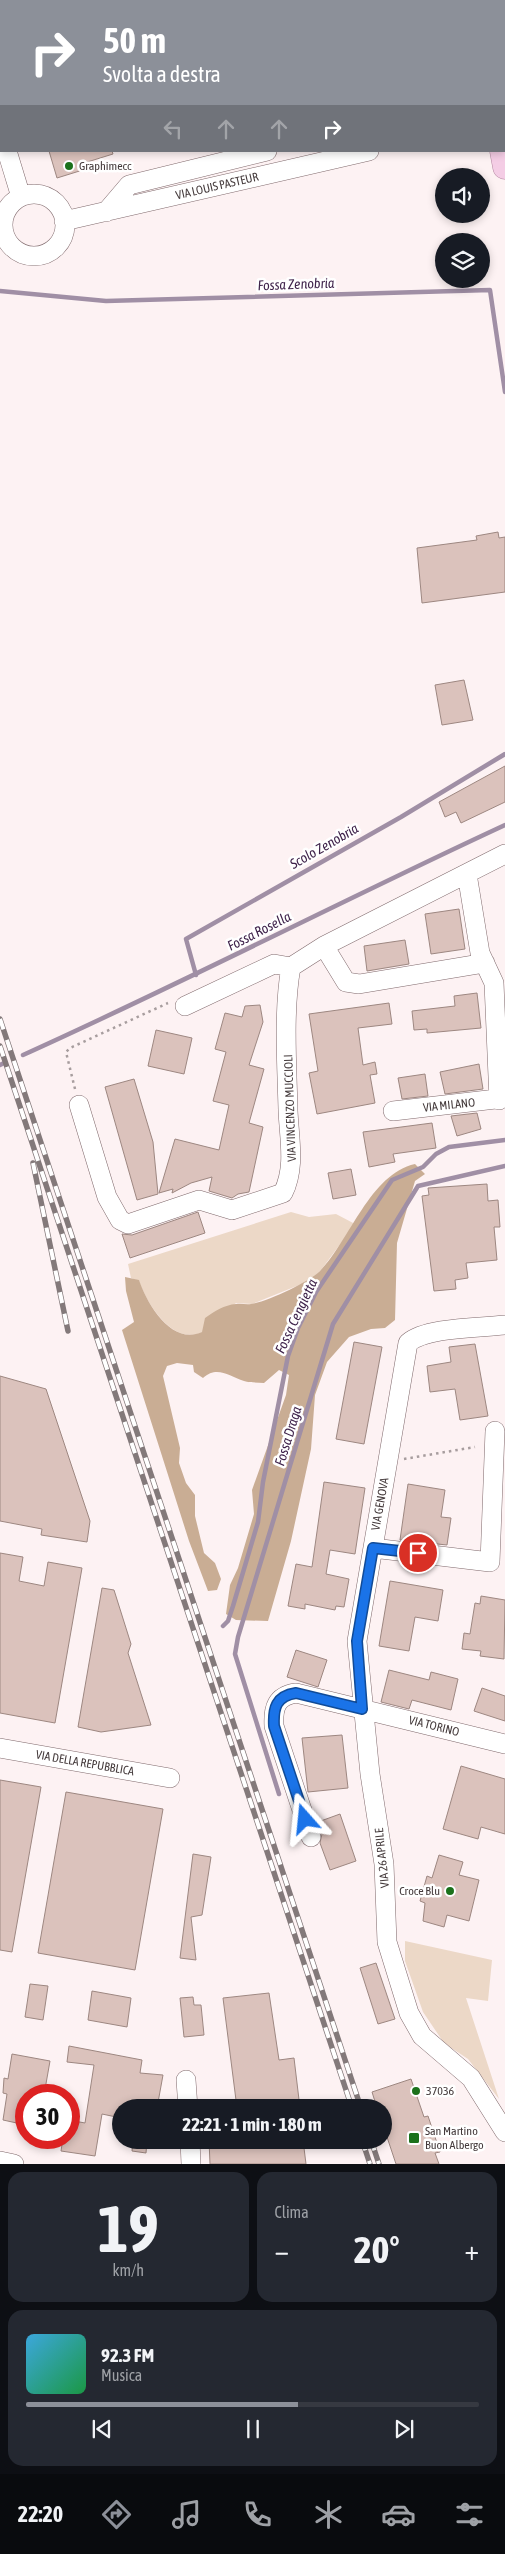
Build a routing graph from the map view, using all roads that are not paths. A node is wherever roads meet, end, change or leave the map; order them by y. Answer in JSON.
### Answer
{"nodes":[{"id":1,"x":8,"y":152,"type":"edge"},
{"id":2,"x":263,"y":152,"type":"edge"},
{"id":3,"x":365,"y":152,"type":"edge"},
{"id":4,"x":502,"y":152,"type":"edge"},
{"id":5,"x":505,"y":167,"type":"edge"},
{"id":6,"x":21,"y":197,"type":"junction"},
{"id":7,"x":106,"y":212,"type":"junction"},
{"id":8,"x":64,"y":221,"type":"junction"},
{"id":9,"x":505,"y":854,"type":"edge"},
{"id":10,"x":467,"y":874,"type":"junction"},
{"id":11,"x":324,"y":946,"type":"junction"},
{"id":12,"x":485,"y":963,"type":"junction"},
{"id":13,"x":291,"y":967,"type":"junction"},
{"id":14,"x":185,"y":1006,"type":"road end"},
{"id":15,"x":502,"y":1099,"type":"edge"},
{"id":16,"x":79,"y":1105,"type":"road end"},
{"id":17,"x":393,"y":1111,"type":"dead end"},
{"id":18,"x":505,"y":1325,"type":"edge"},
{"id":19,"x":495,"y":1432,"type":"dead end"},
{"id":20,"x":373,"y":1548,"type":"junction"},
{"id":21,"x":362,"y":1709,"type":"junction"},
{"id":22,"x":505,"y":1744,"type":"edge"},
{"id":23,"x":0,"y":1748,"type":"edge"},
{"id":24,"x":170,"y":1778,"type":"dead end"},
{"id":25,"x":311,"y":1837,"type":"dead end"},
{"id":26,"x":186,"y":2080,"type":"dead end"},
{"id":27,"x":187,"y":2099,"type":"edge"},
{"id":28,"x":502,"y":2123,"type":"edge"},
{"id":29,"x":190,"y":2149,"type":"edge"},
{"id":30,"x":0,"y":2161,"type":"edge"},
{"id":31,"x":14,"y":2164,"type":"edge"},
{"id":32,"x":191,"y":2164,"type":"edge"}],
"edges":[{"from":1,"to":6,"type":"street"},
{"from":2,"to":7,"type":"street"},
{"from":3,"to":7,"type":"street","name":"VIA LOUIS PASTEUR"},
{"from":4,"to":5,"type":"main road"},
{"from":6,"to":8,"type":"street"},
{"from":6,"to":8,"type":"street"},
{"from":7,"to":8,"type":"street","name":"VIA LOUIS PASTEUR"},
{"from":9,"to":10,"type":"street"},
{"from":10,"to":11,"type":"street"},
{"from":10,"to":12,"type":"street"},
{"from":11,"to":12,"type":"street"},
{"from":11,"to":13,"type":"street"},
{"from":12,"to":15,"type":"street"},
{"from":13,"to":14,"type":"street"},
{"from":13,"to":16,"type":"street","name":"VIA VINCENZO MUCCIOLI"},
{"from":15,"to":17,"type":"street","name":"VIA MILANO"},
{"from":18,"to":20,"type":"street","name":"VIA GENOVA"},
{"from":19,"to":20,"type":"street","name":"VIA GENOVA"},
{"from":20,"to":21,"type":"street","name":"VIA 26 APRILE"},
{"from":21,"to":22,"type":"street","name":"VIA TORINO"},
{"from":21,"to":25,"type":"street","name":"VIA TORINO"},
{"from":21,"to":28,"type":"street","name":"VIA 26 APRILE"},
{"from":23,"to":24,"type":"street","name":"VIA DELLA REPUBBLICA"},
{"from":26,"to":27,"type":"street"},
{"from":29,"to":32,"type":"street"},
{"from":30,"to":31,"type":"street"}]}
